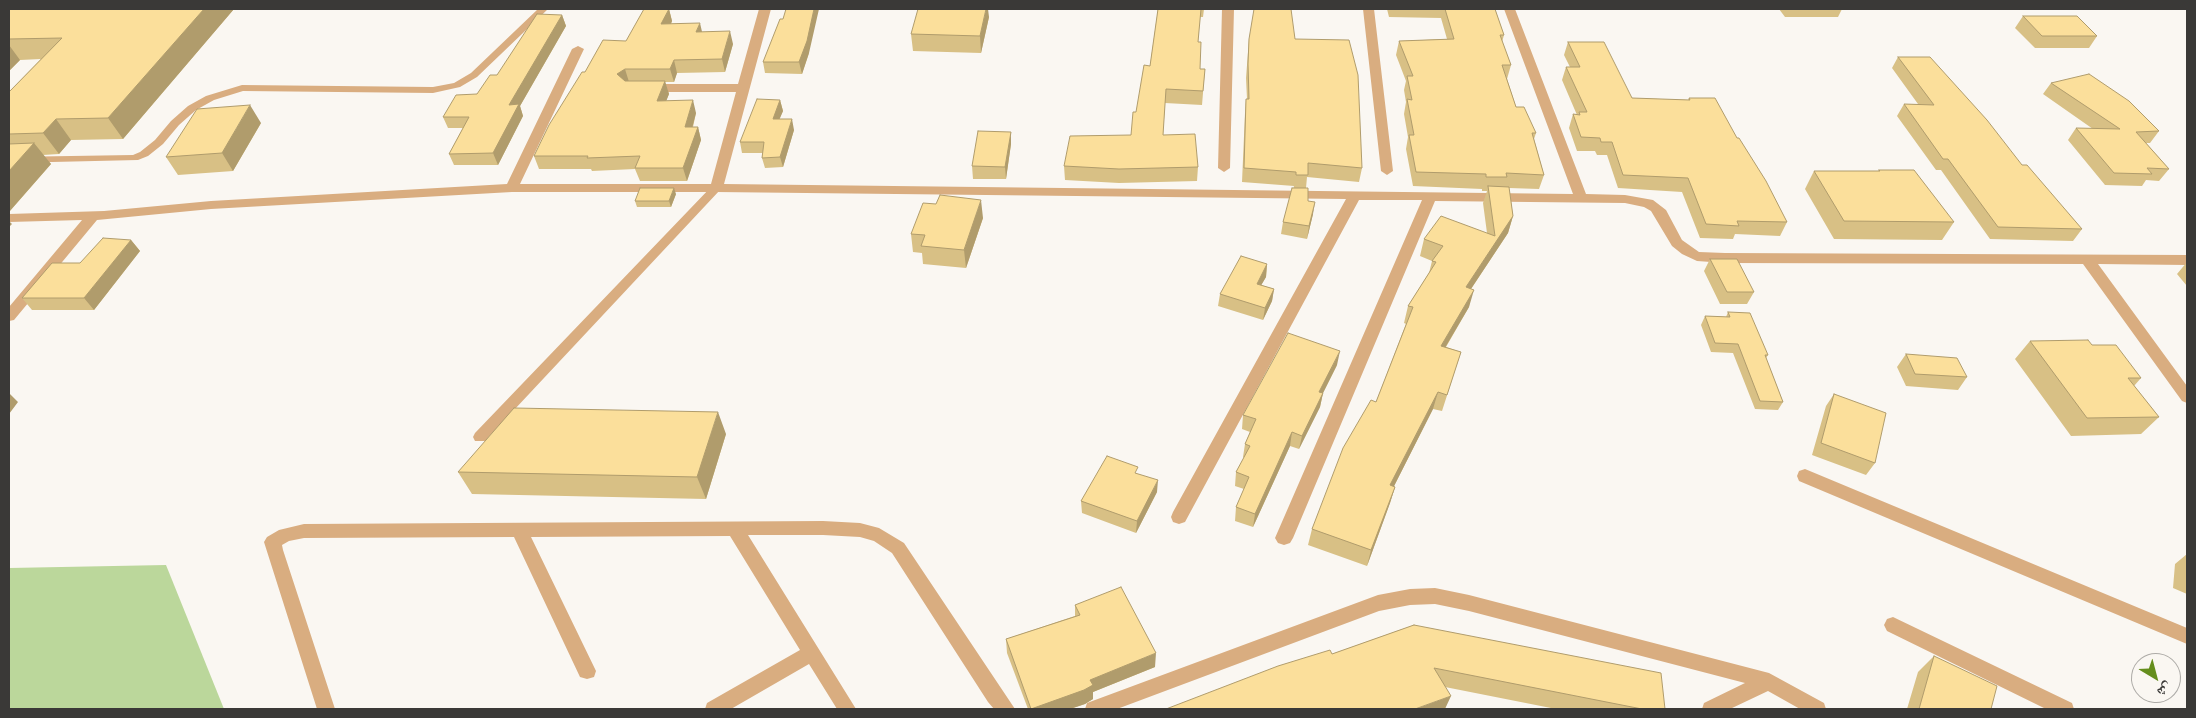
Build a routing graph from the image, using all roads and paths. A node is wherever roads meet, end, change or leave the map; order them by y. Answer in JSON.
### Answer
{"nodes":[{"id":1,"x":543,"y":9,"type":"edge"},
{"id":2,"x":765,"y":9,"type":"edge"},
{"id":3,"x":1228,"y":9,"type":"edge"},
{"id":4,"x":1368,"y":9,"type":"edge"},
{"id":5,"x":1510,"y":9,"type":"edge"},
{"id":6,"x":578,"y":48,"type":"dead end"},
{"id":7,"x":638,"y":88,"type":"edge"},
{"id":8,"x":744,"y":88,"type":"junction"},
{"id":9,"x":9,"y":160,"type":"edge"},
{"id":10,"x":1224,"y":168,"type":"dead end"},
{"id":11,"x":1387,"y":171,"type":"dead end"},
{"id":12,"x":512,"y":188,"type":"junction"},
{"id":13,"x":716,"y":188,"type":"junction"},
{"id":14,"x":1355,"y":195,"type":"junction"},
{"id":15,"x":1430,"y":196,"type":"junction"},
{"id":16,"x":1581,"y":198,"type":"junction"},
{"id":17,"x":93,"y":216,"type":"junction"},
{"id":18,"x":9,"y":218,"type":"edge"},
{"id":19,"x":2087,"y":259,"type":"junction"},
{"id":20,"x":2187,"y":260,"type":"edge"},
{"id":21,"x":9,"y":316,"type":"edge"},
{"id":22,"x":2187,"y":398,"type":"edge"},
{"id":23,"x":480,"y":436,"type":"dead end"},
{"id":24,"x":1805,"y":476,"type":"dead end"},
{"id":25,"x":1179,"y":516,"type":"dead end"},
{"id":26,"x":735,"y":529,"type":"junction"},
{"id":27,"x":519,"y":530,"type":"junction"},
{"id":28,"x":1284,"y":538,"type":"dead end"},
{"id":29,"x":1893,"y":625,"type":"dead end"},
{"id":30,"x":2187,"y":636,"type":"edge"},
{"id":31,"x":812,"y":653,"type":"junction"},
{"id":32,"x":587,"y":671,"type":"dead end"},
{"id":33,"x":1769,"y":681,"type":"junction"},
{"id":34,"x":326,"y":709,"type":"edge"},
{"id":35,"x":714,"y":709,"type":"edge"},
{"id":36,"x":846,"y":709,"type":"edge"},
{"id":37,"x":1006,"y":709,"type":"edge"},
{"id":38,"x":1094,"y":709,"type":"edge"},
{"id":39,"x":1711,"y":709,"type":"edge"},
{"id":40,"x":1817,"y":709,"type":"edge"},
{"id":41,"x":2065,"y":709,"type":"edge"}],
"edges":[{"from":1,"to":9,"type":"lane"},
{"from":2,"to":8,"type":"street"},
{"from":3,"to":10,"type":"street"},
{"from":4,"to":11,"type":"street"},
{"from":5,"to":16,"type":"street"},
{"from":6,"to":12,"type":"street"},
{"from":7,"to":8,"type":"street"},
{"from":8,"to":13,"type":"street"},
{"from":12,"to":13,"type":"street"},
{"from":12,"to":17,"type":"street"},
{"from":13,"to":14,"type":"street"},
{"from":13,"to":23,"type":"lane"},
{"from":14,"to":15,"type":"street"},
{"from":14,"to":25,"type":"street"},
{"from":15,"to":16,"type":"street"},
{"from":15,"to":28,"type":"street"},
{"from":16,"to":19,"type":"street"},
{"from":17,"to":18,"type":"street"},
{"from":17,"to":21,"type":"street"},
{"from":19,"to":20,"type":"street"},
{"from":19,"to":22,"type":"street"},
{"from":24,"to":30,"type":"street"},
{"from":26,"to":27,"type":"street"},
{"from":26,"to":31,"type":"street"},
{"from":26,"to":37,"type":"street"},
{"from":27,"to":32,"type":"street"},
{"from":27,"to":34,"type":"street"},
{"from":29,"to":41,"type":"street"},
{"from":31,"to":35,"type":"street"},
{"from":31,"to":36,"type":"street"},
{"from":33,"to":38,"type":"street"},
{"from":33,"to":39,"type":"street"},
{"from":33,"to":40,"type":"street"}]}
